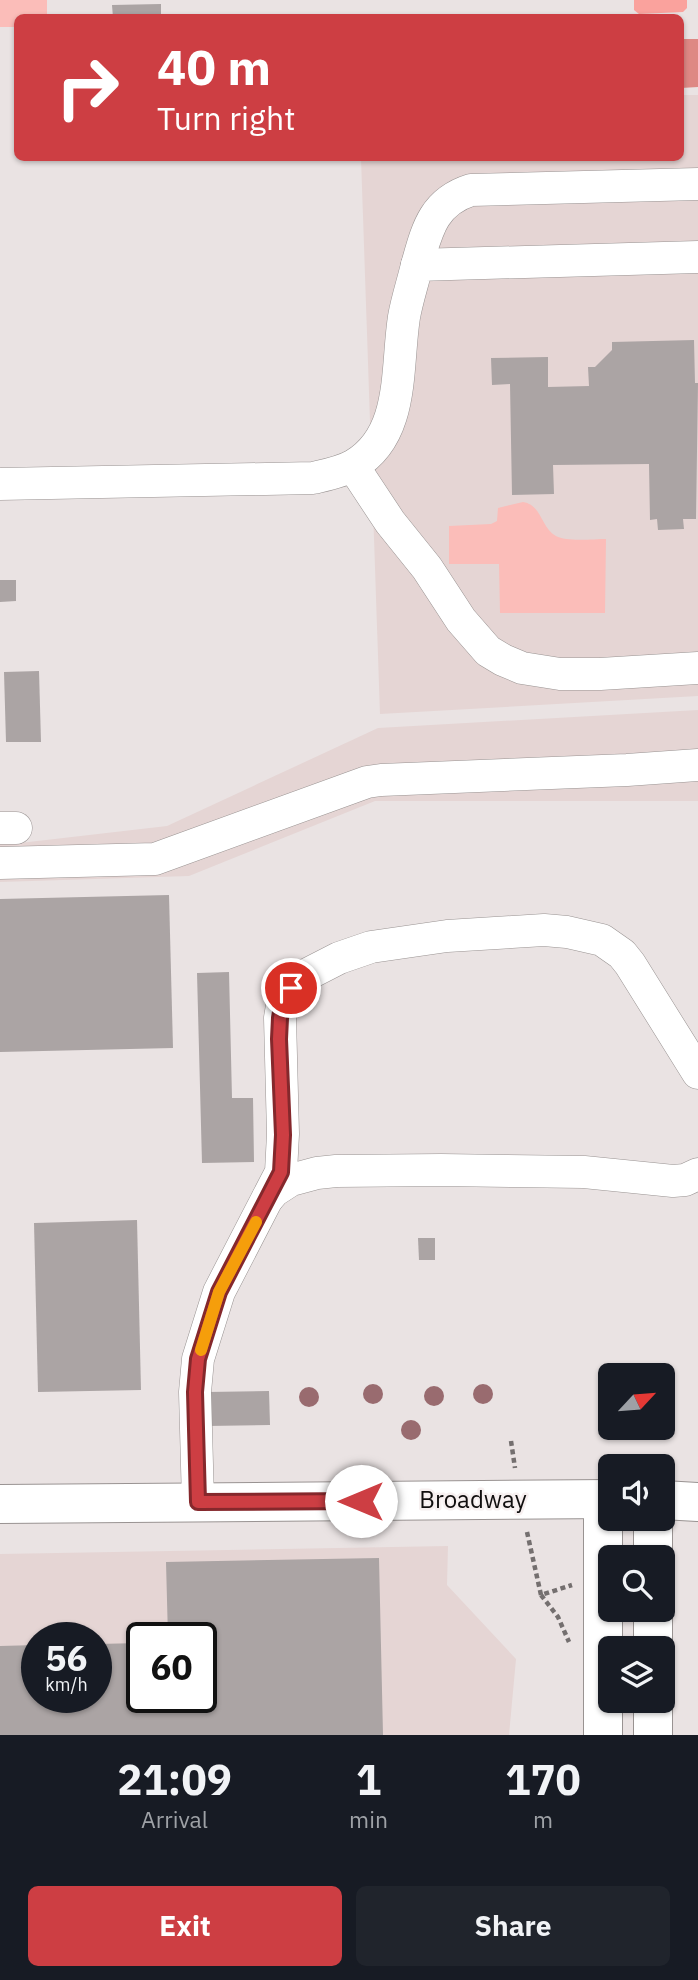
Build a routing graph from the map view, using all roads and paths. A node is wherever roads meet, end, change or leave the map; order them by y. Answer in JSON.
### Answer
{"nodes":[{"id":1,"x":698,"y":184,"type":"edge"},
{"id":2,"x":698,"y":257,"type":"edge"},
{"id":3,"x":417,"y":265,"type":"junction"},
{"id":4,"x":353,"y":466,"type":"junction"},
{"id":5,"x":0,"y":484,"type":"edge"},
{"id":6,"x":698,"y":668,"type":"edge"},
{"id":7,"x":698,"y":765,"type":"edge"},
{"id":8,"x":0,"y":863,"type":"edge"},
{"id":9,"x":698,"y":1073,"type":"edge"},
{"id":10,"x":698,"y":1174,"type":"edge"},
{"id":11,"x":267,"y":1199,"type":"junction"},
{"id":12,"x":511,"y":1441,"type":"dead end"},
{"id":13,"x":520,"y":1500,"type":"junction"},
{"id":14,"x":598,"y":1500,"type":"edge"},
{"id":15,"x":675,"y":1501,"type":"edge"},
{"id":16,"x":198,"y":1502,"type":"junction"},
{"id":17,"x":698,"y":1502,"type":"edge"},
{"id":18,"x":0,"y":1504,"type":"edge"},
{"id":19,"x":598,"y":1578,"type":"edge"},
{"id":20,"x":603,"y":1622,"type":"edge"},
{"id":21,"x":653,"y":1713,"type":"edge"},
{"id":22,"x":603,"y":1735,"type":"edge"},
{"id":23,"x":653,"y":1735,"type":"edge"}],
"edges":[{"from":1,"to":3,"type":"lane"},
{"from":2,"to":3,"type":"lane"},
{"from":3,"to":4,"type":"lane"},
{"from":4,"to":5,"type":"lane"},
{"from":4,"to":6,"type":"lane"},
{"from":7,"to":8,"type":"lane"},
{"from":9,"to":11,"type":"lane"},
{"from":10,"to":11,"type":"lane"},
{"from":11,"to":16,"type":"lane"},
{"from":12,"to":13,"type":"path"},
{"from":13,"to":14,"type":"main road","name":"Broadway"},
{"from":13,"to":16,"type":"main road","name":"Broadway"},
{"from":13,"to":19,"type":"path"},
{"from":15,"to":17,"type":"main road"},
{"from":16,"to":18,"type":"main road","name":"Broadway"},
{"from":20,"to":22,"type":"main road"},
{"from":21,"to":23,"type":"main road"}]}
